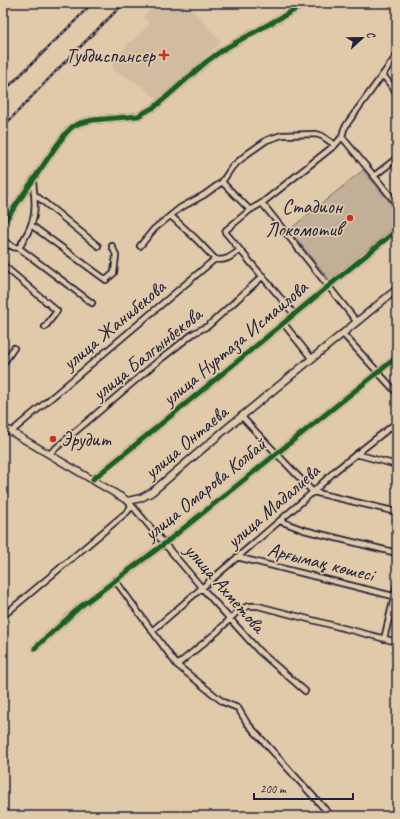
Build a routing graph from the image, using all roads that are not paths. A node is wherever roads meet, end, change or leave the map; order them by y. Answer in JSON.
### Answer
{"nodes":[{"id":1,"x":307,"y":3,"type":"edge"},
{"id":2,"x":397,"y":55,"type":"edge"},
{"id":3,"x":383,"y":75,"type":"junction"},
{"id":4,"x":397,"y":93,"type":"edge"},
{"id":5,"x":342,"y":137,"type":"junction"},
{"id":6,"x":335,"y":145,"type":"junction"},
{"id":7,"x":397,"y":158,"type":"edge"},
{"id":8,"x":374,"y":176,"type":"junction"},
{"id":9,"x":33,"y":180,"type":"junction"},
{"id":10,"x":222,"y":182,"type":"junction"},
{"id":11,"x":34,"y":194,"type":"junction"},
{"id":12,"x":262,"y":203,"type":"junction"},
{"id":13,"x":397,"y":204,"type":"edge"},
{"id":14,"x":250,"y":210,"type":"junction"},
{"id":15,"x":171,"y":216,"type":"junction"},
{"id":16,"x":3,"y":224,"type":"edge"},
{"id":17,"x":31,"y":225,"type":"junction"},
{"id":18,"x":397,"y":230,"type":"edge"},
{"id":19,"x":3,"y":240,"type":"edge"},
{"id":20,"x":8,"y":244,"type":"junction"},
{"id":21,"x":98,"y":246,"type":"dead end"},
{"id":22,"x":112,"y":246,"type":"dead end"},
{"id":23,"x":140,"y":246,"type":"dead end"},
{"id":24,"x":19,"y":248,"type":"junction"},
{"id":25,"x":240,"y":250,"type":"junction"},
{"id":26,"x":3,"y":252,"type":"edge"},
{"id":27,"x":215,"y":259,"type":"junction"},
{"id":28,"x":3,"y":265,"type":"edge"},
{"id":29,"x":263,"y":276,"type":"junction"},
{"id":30,"x":328,"y":286,"type":"junction"},
{"id":31,"x":397,"y":289,"type":"edge"},
{"id":32,"x":92,"y":303,"type":"dead end"},
{"id":33,"x":294,"y":314,"type":"junction"},
{"id":34,"x":357,"y":322,"type":"junction"},
{"id":35,"x":284,"y":324,"type":"junction"},
{"id":36,"x":45,"y":327,"type":"dead end"},
{"id":37,"x":343,"y":334,"type":"junction"},
{"id":38,"x":14,"y":348,"type":"dead end"},
{"id":39,"x":397,"y":357,"type":"edge"},
{"id":40,"x":312,"y":359,"type":"junction"},
{"id":41,"x":3,"y":364,"type":"edge"},
{"id":42,"x":378,"y":373,"type":"junction"},
{"id":43,"x":397,"y":393,"type":"edge"},
{"id":44,"x":241,"y":416,"type":"junction"},
{"id":45,"x":397,"y":422,"type":"edge"},
{"id":46,"x":3,"y":427,"type":"edge"},
{"id":47,"x":11,"y":432,"type":"junction"},
{"id":48,"x":276,"y":453,"type":"junction"},
{"id":49,"x":50,"y":454,"type":"junction"},
{"id":50,"x":356,"y":454,"type":"junction"},
{"id":51,"x":397,"y":465,"type":"edge"},
{"id":52,"x":93,"y":479,"type":"junction"},
{"id":53,"x":313,"y":492,"type":"junction"},
{"id":54,"x":128,"y":501,"type":"junction"},
{"id":55,"x":397,"y":512,"type":"edge"},
{"id":56,"x":280,"y":521,"type":"junction"},
{"id":57,"x":164,"y":544,"type":"junction"},
{"id":58,"x":397,"y":553,"type":"edge"},
{"id":59,"x":237,"y":556,"type":"junction"},
{"id":60,"x":115,"y":580,"type":"junction"},
{"id":61,"x":397,"y":585,"type":"edge"},
{"id":62,"x":202,"y":588,"type":"junction"},
{"id":63,"x":396,"y":596,"type":"edge"},
{"id":64,"x":3,"y":616,"type":"edge"},
{"id":65,"x":229,"y":619,"type":"junction"},
{"id":66,"x":152,"y":631,"type":"junction"},
{"id":67,"x":384,"y":639,"type":"junction"},
{"id":68,"x":397,"y":642,"type":"edge"},
{"id":69,"x":35,"y":648,"type":"dead end"},
{"id":70,"x":177,"y":664,"type":"junction"},
{"id":71,"x":305,"y":691,"type":"dead end"},
{"id":72,"x":331,"y":816,"type":"edge"}],
"edges":[{"from":1,"to":9,"type":"street"},
{"from":2,"to":3,"type":"street"},
{"from":3,"to":4,"type":"street"},
{"from":3,"to":5,"type":"street"},
{"from":5,"to":6,"type":"street"},
{"from":5,"to":8,"type":"street"},
{"from":6,"to":10,"type":"street"},
{"from":6,"to":12,"type":"street"},
{"from":7,"to":8,"type":"street"},
{"from":8,"to":13,"type":"street"},
{"from":9,"to":11,"type":"street"},
{"from":9,"to":16,"type":"street"},
{"from":10,"to":14,"type":"street"},
{"from":10,"to":15,"type":"street"},
{"from":11,"to":17,"type":"street"},
{"from":11,"to":21,"type":"street"},
{"from":12,"to":14,"type":"street"},
{"from":12,"to":30,"type":"street"},
{"from":14,"to":25,"type":"street"},
{"from":15,"to":23,"type":"street"},
{"from":15,"to":27,"type":"street"},
{"from":17,"to":22,"type":"street"},
{"from":17,"to":24,"type":"street"},
{"from":18,"to":30,"type":"street","name":"улица Нуртаза Исмаилова"},
{"from":19,"to":20,"type":"street"},
{"from":20,"to":24,"type":"street"},
{"from":20,"to":26,"type":"street"},
{"from":24,"to":32,"type":"street"},
{"from":25,"to":27,"type":"street","name":"улица Жанибекова"},
{"from":25,"to":29,"type":"street"},
{"from":27,"to":47,"type":"street","name":"улица Жанибекова"},
{"from":28,"to":36,"type":"street"},
{"from":29,"to":33,"type":"street"},
{"from":29,"to":49,"type":"street","name":"улица Балгынбекова"},
{"from":30,"to":33,"type":"street","name":"улица Нуртаза Исмаилова"},
{"from":30,"to":34,"type":"street"},
{"from":31,"to":34,"type":"main road","name":"улица Онтаева"},
{"from":33,"to":35,"type":"street","name":"улица Нуртаза Исмаилова"},
{"from":34,"to":37,"type":"main road","name":"улица Онтаева"},
{"from":35,"to":40,"type":"street"},
{"from":35,"to":52,"type":"street","name":"улица Нуртаза Исмаилова"},
{"from":37,"to":40,"type":"main road","name":"улица Онтаева"},
{"from":37,"to":42,"type":"street"},
{"from":38,"to":41,"type":"street"},
{"from":39,"to":42,"type":"street","name":"улица Омарова Колбай"},
{"from":40,"to":44,"type":"main road","name":"улица Онтаева"},
{"from":42,"to":43,"type":"street"},
{"from":42,"to":48,"type":"street","name":"улица Омарова Колбай"},
{"from":44,"to":48,"type":"street"},
{"from":44,"to":54,"type":"main road","name":"улица Онтаева"},
{"from":45,"to":50,"type":"street","name":"улица Мадалиева"},
{"from":46,"to":47,"type":"main road","name":"улица Ахметова"},
{"from":47,"to":49,"type":"main road","name":"улица Ахметова"},
{"from":48,"to":53,"type":"street"},
{"from":48,"to":57,"type":"street","name":"улица Омарова Колбай"},
{"from":49,"to":52,"type":"main road","name":"улица Ахметова"},
{"from":50,"to":51,"type":"street"},
{"from":50,"to":53,"type":"street","name":"улица Мадалиева"},
{"from":52,"to":54,"type":"main road","name":"улица Ахметова"},
{"from":53,"to":55,"type":"street"},
{"from":53,"to":56,"type":"street","name":"улица Мадалиева"},
{"from":54,"to":57,"type":"street","name":"улица Ахметова"},
{"from":54,"to":64,"type":"street"},
{"from":56,"to":58,"type":"street"},
{"from":56,"to":59,"type":"street","name":"улица Мадалиева"},
{"from":57,"to":60,"type":"street","name":"улица Омарова Колбай"},
{"from":57,"to":62,"type":"street","name":"улица Ахметова"},
{"from":59,"to":62,"type":"street","name":"улица Мадалиева"},
{"from":59,"to":63,"type":"street","name":"Арғымақ көшесі"},
{"from":60,"to":66,"type":"street"},
{"from":60,"to":69,"type":"street","name":"улица Омарова Колбай"},
{"from":61,"to":63,"type":"street"},
{"from":62,"to":65,"type":"street","name":"улица Ахметова"},
{"from":62,"to":66,"type":"street","name":"улица Мадалиева"},
{"from":63,"to":67,"type":"street"},
{"from":65,"to":67,"type":"street"},
{"from":65,"to":70,"type":"street"},
{"from":65,"to":71,"type":"street","name":"улица Ахметова"},
{"from":66,"to":70,"type":"street"},
{"from":67,"to":68,"type":"street"},
{"from":70,"to":72,"type":"street"}]}
